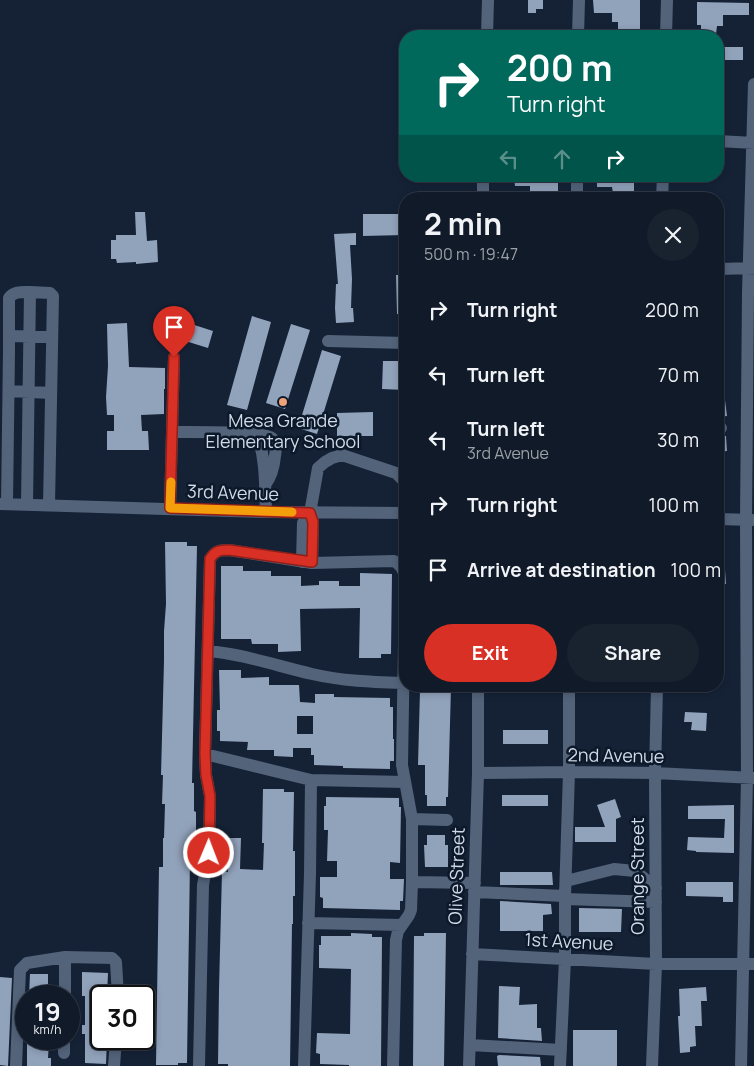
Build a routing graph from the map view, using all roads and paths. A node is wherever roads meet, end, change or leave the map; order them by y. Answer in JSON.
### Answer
{"nodes":[{"id":1,"x":488,"y":0,"type":"edge"},
{"id":2,"x":579,"y":0,"type":"edge"},
{"id":3,"x":667,"y":0,"type":"edge"},
{"id":4,"x":487,"y":30,"type":"edge"},
{"id":5,"x":578,"y":30,"type":"edge"},
{"id":6,"x":666,"y":30,"type":"edge"},
{"id":7,"x":754,"y":84,"type":"edge"},
{"id":8,"x":724,"y":141,"type":"edge"},
{"id":9,"x":753,"y":142,"type":"edge"},
{"id":10,"x":752,"y":268,"type":"edge"},
{"id":11,"x":724,"y":269,"type":"edge"},
{"id":12,"x":30,"y":292,"type":"junction"},
{"id":13,"x":9,"y":336,"type":"junction"},
{"id":14,"x":30,"y":336,"type":"junction"},
{"id":15,"x":52,"y":337,"type":"junction"},
{"id":16,"x":328,"y":341,"type":"dead end"},
{"id":17,"x":399,"y":343,"type":"edge"},
{"id":18,"x":174,"y":357,"type":"dead end"},
{"id":19,"x":9,"y":391,"type":"junction"},
{"id":20,"x":28,"y":391,"type":"junction"},
{"id":21,"x":52,"y":393,"type":"junction"},
{"id":22,"x":172,"y":432,"type":"junction"},
{"id":23,"x":399,"y":476,"type":"edge"},
{"id":24,"x":3,"y":504,"type":"edge"},
{"id":25,"x":27,"y":504,"type":"junction"},
{"id":26,"x":49,"y":505,"type":"junction"},
{"id":27,"x":170,"y":508,"type":"junction"},
{"id":28,"x":399,"y":511,"type":"edge"},
{"id":29,"x":266,"y":512,"type":"junction"},
{"id":30,"x":310,"y":513,"type":"junction"},
{"id":31,"x":724,"y":519,"type":"edge"},
{"id":32,"x":750,"y":520,"type":"edge"},
{"id":33,"x":307,"y":562,"type":"junction"},
{"id":34,"x":399,"y":564,"type":"edge"},
{"id":35,"x":208,"y":651,"type":"junction"},
{"id":36,"x":399,"y":683,"type":"edge"},
{"id":37,"x":403,"y":692,"type":"edge"},
{"id":38,"x":478,"y":692,"type":"edge"},
{"id":39,"x":569,"y":692,"type":"edge"},
{"id":40,"x":657,"y":692,"type":"edge"},
{"id":41,"x":205,"y":754,"type":"junction"},
{"id":42,"x":569,"y":772,"type":"junction"},
{"id":43,"x":478,"y":773,"type":"junction"},
{"id":44,"x":655,"y":773,"type":"junction"},
{"id":45,"x":750,"y":778,"type":"edge"},
{"id":46,"x":311,"y":780,"type":"junction"},
{"id":47,"x":405,"y":782,"type":"junction"},
{"id":48,"x":412,"y":819,"type":"junction"},
{"id":49,"x":446,"y":820,"type":"dead end"},
{"id":50,"x":566,"y":881,"type":"junction"},
{"id":51,"x":412,"y":882,"type":"junction"},
{"id":52,"x":475,"y":887,"type":"junction"},
{"id":53,"x":656,"y":888,"type":"junction"},
{"id":54,"x":565,"y":898,"type":"junction"},
{"id":55,"x":656,"y":902,"type":"junction"},
{"id":56,"x":308,"y":923,"type":"junction"},
{"id":57,"x":402,"y":925,"type":"junction"},
{"id":58,"x":472,"y":954,"type":"junction"},
{"id":59,"x":65,"y":957,"type":"junction"},
{"id":60,"x":565,"y":959,"type":"junction"},
{"id":61,"x":656,"y":964,"type":"junction"},
{"id":62,"x":748,"y":964,"type":"edge"},
{"id":63,"x":65,"y":985,"type":"edge"},
{"id":64,"x":118,"y":985,"type":"edge"},
{"id":65,"x":470,"y":1045,"type":"junction"},
{"id":66,"x":115,"y":1050,"type":"edge"},
{"id":67,"x":561,"y":1050,"type":"junction"},
{"id":68,"x":16,"y":1066,"type":"edge"},
{"id":69,"x":114,"y":1066,"type":"edge"},
{"id":70,"x":199,"y":1066,"type":"edge"},
{"id":71,"x":304,"y":1066,"type":"edge"},
{"id":72,"x":393,"y":1066,"type":"edge"},
{"id":73,"x":469,"y":1066,"type":"edge"},
{"id":74,"x":560,"y":1066,"type":"edge"},
{"id":75,"x":652,"y":1066,"type":"edge"},
{"id":76,"x":741,"y":1066,"type":"edge"}],
"edges":[{"from":1,"to":4,"type":"street"},
{"from":2,"to":5,"type":"street"},
{"from":3,"to":6,"type":"street"},
{"from":7,"to":9,"type":"street"},
{"from":8,"to":9,"type":"street"},
{"from":9,"to":10,"type":"street"},
{"from":10,"to":11,"type":"street"},
{"from":10,"to":32,"type":"street"},
{"from":12,"to":13,"type":"street"},
{"from":12,"to":14,"type":"street"},
{"from":12,"to":15,"type":"street"},
{"from":13,"to":14,"type":"street"},
{"from":13,"to":19,"type":"street"},
{"from":14,"to":15,"type":"street"},
{"from":14,"to":20,"type":"street"},
{"from":15,"to":21,"type":"street"},
{"from":16,"to":17,"type":"street"},
{"from":18,"to":22,"type":"street"},
{"from":19,"to":20,"type":"street"},
{"from":19,"to":24,"type":"street"},
{"from":20,"to":21,"type":"street"},
{"from":20,"to":25,"type":"street"},
{"from":21,"to":26,"type":"street"},
{"from":22,"to":27,"type":"street"},
{"from":22,"to":29,"type":"street"},
{"from":23,"to":30,"type":"street"},
{"from":24,"to":25,"type":"street","name":"3rd Avenue"},
{"from":25,"to":26,"type":"street","name":"3rd Avenue"},
{"from":26,"to":27,"type":"street","name":"3rd Avenue"},
{"from":27,"to":29,"type":"street","name":"3rd Avenue"},
{"from":28,"to":30,"type":"street","name":"3rd Avenue"},
{"from":29,"to":30,"type":"street","name":"3rd Avenue"},
{"from":30,"to":33,"type":"street"},
{"from":31,"to":32,"type":"street"},
{"from":32,"to":45,"type":"street"},
{"from":33,"to":34,"type":"street"},
{"from":33,"to":35,"type":"street"},
{"from":35,"to":36,"type":"street"},
{"from":35,"to":41,"type":"street"},
{"from":37,"to":47,"type":"street"},
{"from":38,"to":43,"type":"street","name":"Olive Street"},
{"from":39,"to":42,"type":"street"},
{"from":40,"to":44,"type":"street","name":"Orange Street"},
{"from":41,"to":46,"type":"street"},
{"from":41,"to":70,"type":"street"},
{"from":42,"to":43,"type":"street","name":"2nd Avenue"},
{"from":42,"to":44,"type":"street","name":"2nd Avenue"},
{"from":42,"to":50,"type":"street"},
{"from":43,"to":52,"type":"street","name":"Olive Street"},
{"from":44,"to":45,"type":"street","name":"2nd Avenue"},
{"from":44,"to":53,"type":"street","name":"Orange Street"},
{"from":45,"to":62,"type":"street"},
{"from":46,"to":47,"type":"street"},
{"from":46,"to":56,"type":"street"},
{"from":47,"to":48,"type":"street"},
{"from":48,"to":49,"type":"street"},
{"from":48,"to":51,"type":"street"},
{"from":50,"to":53,"type":"street"},
{"from":50,"to":54,"type":"street"},
{"from":51,"to":52,"type":"street"},
{"from":51,"to":57,"type":"street"},
{"from":52,"to":54,"type":"street"},
{"from":52,"to":58,"type":"street","name":"Olive Street"},
{"from":53,"to":55,"type":"street","name":"Orange Street"},
{"from":54,"to":55,"type":"street"},
{"from":54,"to":60,"type":"street"},
{"from":55,"to":61,"type":"street","name":"Orange Street"},
{"from":56,"to":57,"type":"street"},
{"from":56,"to":71,"type":"street"},
{"from":57,"to":72,"type":"street"},
{"from":58,"to":60,"type":"street","name":"1st Avenue"},
{"from":58,"to":65,"type":"street","name":"Olive Street"},
{"from":59,"to":63,"type":"street"},
{"from":59,"to":64,"type":"street"},
{"from":59,"to":68,"type":"street"},
{"from":60,"to":61,"type":"street","name":"1st Avenue"},
{"from":60,"to":67,"type":"street"},
{"from":61,"to":62,"type":"street","name":"1st Avenue"},
{"from":61,"to":75,"type":"street","name":"Orange Street"},
{"from":62,"to":76,"type":"street"},
{"from":65,"to":67,"type":"street"},
{"from":65,"to":73,"type":"street","name":"Olive Street"},
{"from":66,"to":69,"type":"street"},
{"from":67,"to":74,"type":"street"}]}
